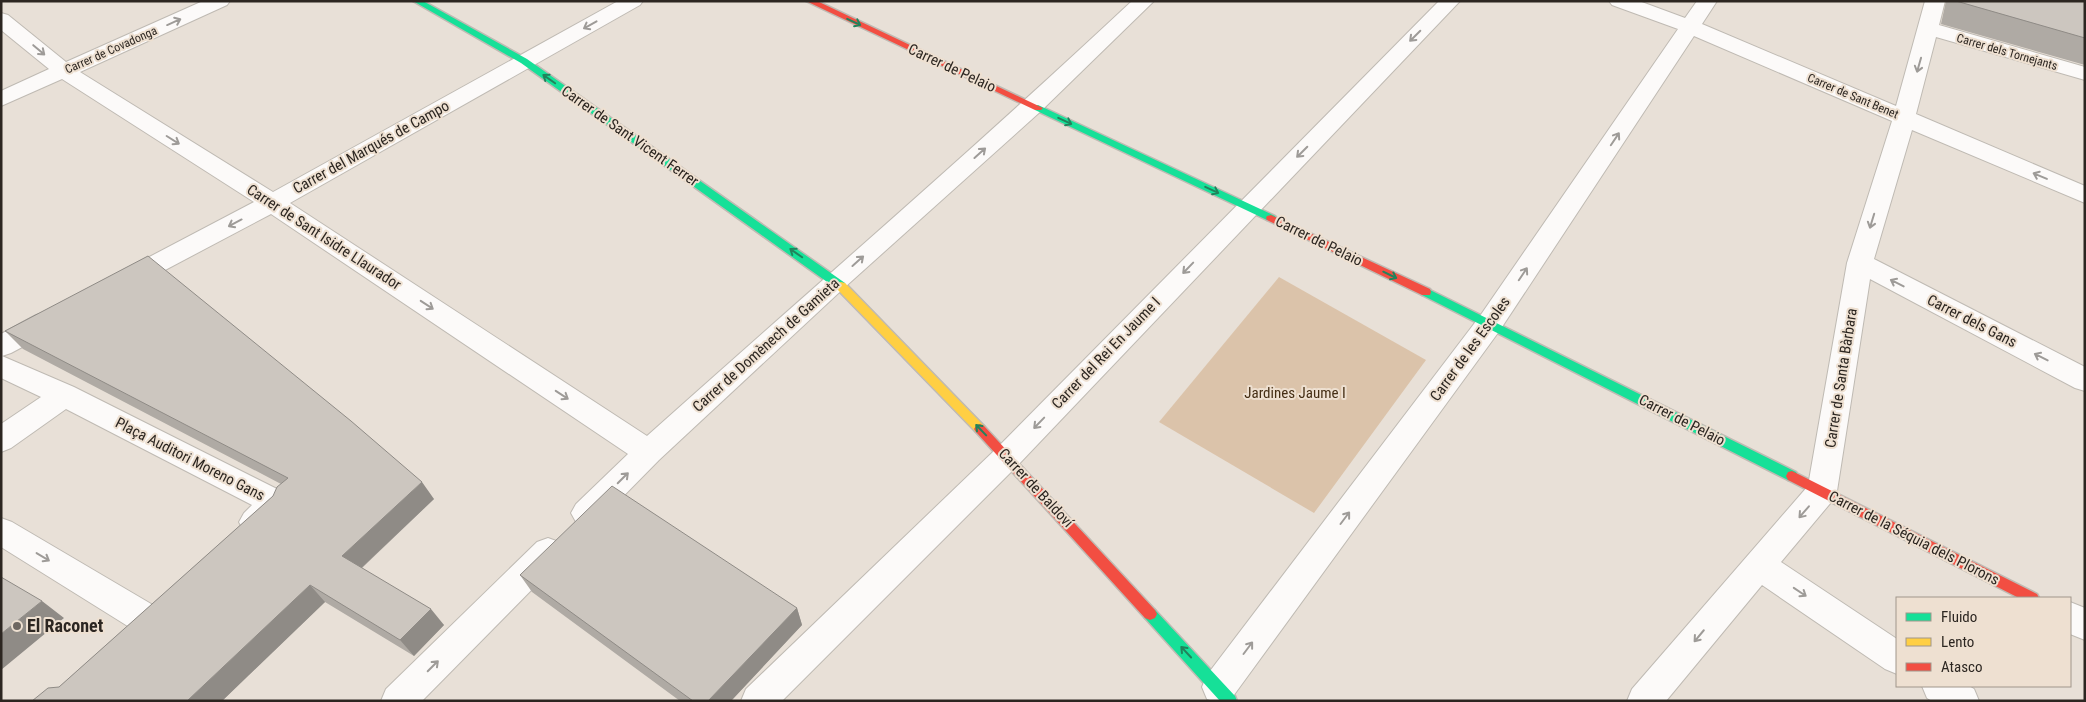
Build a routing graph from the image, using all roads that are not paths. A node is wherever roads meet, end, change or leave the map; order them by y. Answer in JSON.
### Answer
{"nodes":[{"id":1,"x":220,"y":1,"type":"edge"},
{"id":2,"x":417,"y":1,"type":"edge"},
{"id":3,"x":633,"y":1,"type":"edge"},
{"id":4,"x":810,"y":1,"type":"edge"},
{"id":5,"x":1144,"y":1,"type":"edge"},
{"id":6,"x":1450,"y":1,"type":"edge"},
{"id":7,"x":1620,"y":1,"type":"edge"},
{"id":8,"x":1707,"y":1,"type":"edge"},
{"id":9,"x":1935,"y":1,"type":"edge"},
{"id":10,"x":1,"y":19,"type":"edge"},
{"id":11,"x":1690,"y":27,"type":"junction"},
{"id":12,"x":1929,"y":29,"type":"junction"},
{"id":13,"x":524,"y":61,"type":"junction"},
{"id":14,"x":64,"y":71,"type":"junction"},
{"id":15,"x":2085,"y":74,"type":"edge"},
{"id":16,"x":1,"y":99,"type":"edge"},
{"id":17,"x":1033,"y":106,"type":"junction"},
{"id":18,"x":1904,"y":117,"type":"junction"},
{"id":19,"x":2085,"y":195,"type":"edge"},
{"id":20,"x":272,"y":203,"type":"junction"},
{"id":21,"x":1248,"y":206,"type":"junction"},
{"id":22,"x":1860,"y":263,"type":"junction"},
{"id":23,"x":836,"y":281,"type":"junction"},
{"id":24,"x":106,"y":291,"type":"edge"},
{"id":25,"x":62,"y":314,"type":"edge"},
{"id":26,"x":1490,"y":323,"type":"junction"},
{"id":27,"x":1,"y":346,"type":"edge"},
{"id":28,"x":1,"y":366,"type":"edge"},
{"id":29,"x":2085,"y":380,"type":"edge"},
{"id":30,"x":64,"y":396,"type":"junction"},
{"id":31,"x":1,"y":440,"type":"edge"},
{"id":32,"x":649,"y":452,"type":"junction"},
{"id":33,"x":1007,"y":457,"type":"junction"},
{"id":34,"x":1822,"y":491,"type":"junction"},
{"id":35,"x":1,"y":531,"type":"edge"},
{"id":36,"x":233,"y":542,"type":"edge"},
{"id":37,"x":1759,"y":565,"type":"junction"},
{"id":38,"x":2030,"y":597,"type":"edge"},
{"id":39,"x":2071,"y":618,"type":"edge"},
{"id":40,"x":146,"y":619,"type":"edge"},
{"id":41,"x":2085,"y":625,"type":"edge"},
{"id":42,"x":1896,"y":657,"type":"edge"},
{"id":43,"x":1941,"y":687,"type":"edge"},
{"id":44,"x":1225,"y":694,"type":"edge"},
{"id":45,"x":398,"y":701,"type":"edge"},
{"id":46,"x":758,"y":701,"type":"edge"},
{"id":47,"x":1644,"y":701,"type":"edge"},
{"id":48,"x":1962,"y":701,"type":"edge"}],
"edges":[{"from":14,"to":1,"type":"street","name":"Carrer de Covadonga","one_way":true},
{"from":2,"to":13,"type":"street","name":"Carrer de Sant Vicent Ferrer"},
{"from":3,"to":13,"type":"street","name":"Carrer del Marqués de Campo","one_way":true},
{"from":4,"to":17,"type":"street","name":"Carrer de Pelaio","one_way":true},
{"from":5,"to":17,"type":"street","name":"Carrer de Domènech de Gamieta"},
{"from":6,"to":21,"type":"street","name":"Carrer del Rei En Jaume I","one_way":true},
{"from":7,"to":11,"type":"street","name":"Carrer de Sant Benet"},
{"from":8,"to":11,"type":"street","name":"Carrer de les Escoles"},
{"from":9,"to":12,"type":"street","name":"Carrer de Santa Bàrbara"},
{"from":10,"to":14,"type":"street","name":"Carrer de Sant Isidre Llaurador","one_way":true},
{"from":11,"to":18,"type":"street","name":"Carrer de Sant Benet"},
{"from":26,"to":11,"type":"street","name":"Carrer de les Escoles","one_way":true},
{"from":12,"to":15,"type":"street","name":"Carrer dels Tornejants"},
{"from":12,"to":18,"type":"street","name":"Carrer de Santa Bàrbara","one_way":true},
{"from":13,"to":20,"type":"street","name":"Carrer del Marqués de Campo"},
{"from":23,"to":13,"type":"street","name":"Carrer de Sant Vicent Ferrer","one_way":true},
{"from":14,"to":16,"type":"street","name":"Carrer de Covadonga"},
{"from":14,"to":20,"type":"street","name":"Carrer de Sant Isidre Llaurador","one_way":true},
{"from":17,"to":21,"type":"street","name":"Carrer de Pelaio","one_way":true},
{"from":23,"to":17,"type":"street","name":"Carrer de Domènech de Gamieta","one_way":true},
{"from":19,"to":18,"type":"street","name":"Carrer de Sant Benet","one_way":true},
{"from":18,"to":22,"type":"street","name":"Carrer de Santa Bàrbara","one_way":true},
{"from":20,"to":24,"type":"street","name":"Carrer del Marqués de Campo","one_way":true},
{"from":20,"to":32,"type":"street","name":"Carrer de Sant Isidre Llaurador","one_way":true},
{"from":21,"to":26,"type":"street","name":"Carrer de Pelaio","one_way":true},
{"from":21,"to":33,"type":"street","name":"Carrer del Rei En Jaume I","one_way":true},
{"from":29,"to":22,"type":"street","name":"Carrer dels Gans","one_way":true},
{"from":22,"to":34,"type":"street","name":"Carrer de Santa Bàrbara"},
{"from":23,"to":32,"type":"street","name":"Carrer de Domènech de Gamieta"},
{"from":33,"to":23,"type":"street","name":"Carrer de Baldoví","one_way":true},
{"from":25,"to":27,"type":"street"},
{"from":26,"to":34,"type":"street","name":"Carrer de Pelaio"},
{"from":44,"to":26,"type":"street","name":"Carrer de les Escoles","one_way":true},
{"from":28,"to":30,"type":"street"},
{"from":30,"to":31,"type":"street"},
{"from":30,"to":36,"type":"street","name":"Plaça Auditori Moreno Gans"},
{"from":45,"to":32,"type":"street","name":"Carrer de Domènech de Gamieta","one_way":true},
{"from":44,"to":33,"type":"street","name":"Carrer de Baldoví","one_way":true},
{"from":33,"to":46,"type":"street","name":"Carrer del Rei En Jaume I"},
{"from":34,"to":37,"type":"street","one_way":true},
{"from":34,"to":38,"type":"street","name":"Carrer de la Séquia dels Plorons"},
{"from":35,"to":40,"type":"street","one_way":true},
{"from":37,"to":42,"type":"street","one_way":true},
{"from":37,"to":47,"type":"street","one_way":true},
{"from":39,"to":41,"type":"street"},
{"from":43,"to":48,"type":"street"}]}
